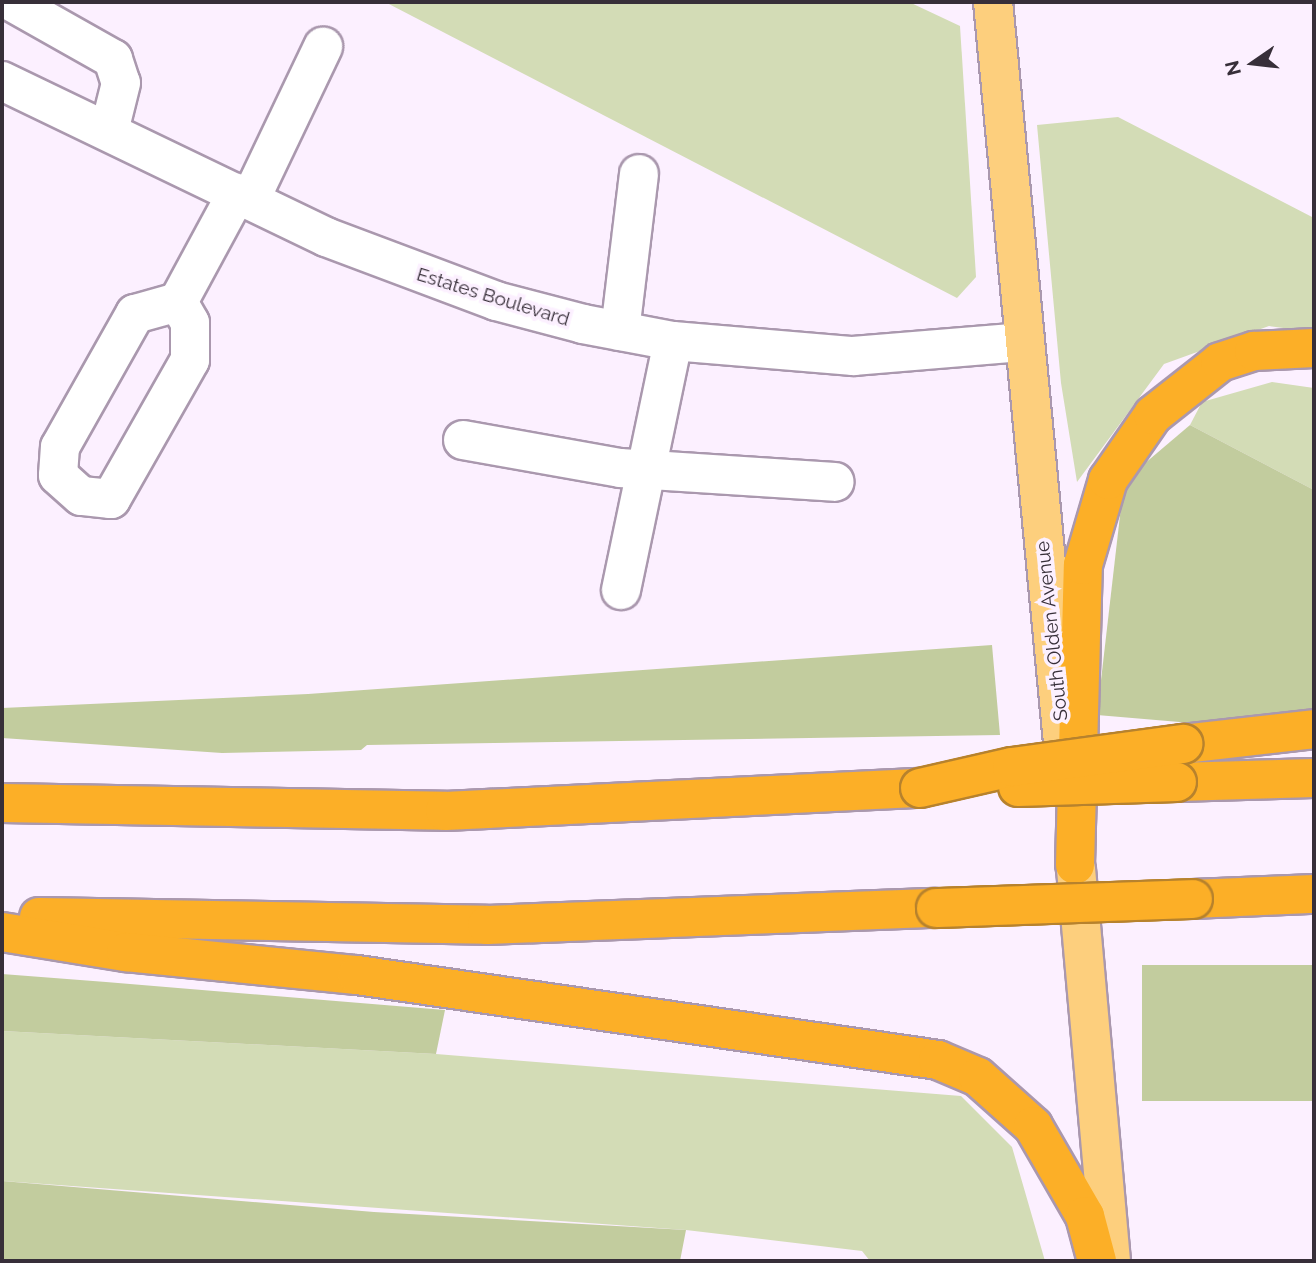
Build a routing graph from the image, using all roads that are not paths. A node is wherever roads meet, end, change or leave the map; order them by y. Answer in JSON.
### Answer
{"nodes":[{"id":1,"x":12,"y":2,"type":"edge"},
{"id":2,"x":992,"y":2,"type":"edge"},
{"id":3,"x":323,"y":47,"type":"dead end"},
{"id":4,"x":2,"y":81,"type":"edge"},
{"id":5,"x":109,"y":131,"type":"junction"},
{"id":6,"x":639,"y":174,"type":"dead end"},
{"id":7,"x":243,"y":197,"type":"junction"},
{"id":8,"x":178,"y":303,"type":"junction"},
{"id":9,"x":620,"y":331,"type":"junction"},
{"id":10,"x":673,"y":341,"type":"junction"},
{"id":11,"x":1024,"y":342,"type":"junction"},
{"id":12,"x":1314,"y":348,"type":"edge"},
{"id":13,"x":463,"y":440,"type":"dead end"},
{"id":14,"x":650,"y":470,"type":"junction"},
{"id":15,"x":835,"y":482,"type":"dead end"},
{"id":16,"x":621,"y":590,"type":"dead end"},
{"id":17,"x":1314,"y":730,"type":"edge"},
{"id":18,"x":1314,"y":778,"type":"edge"},
{"id":19,"x":920,"y":788,"type":"junction"},
{"id":20,"x":2,"y":803,"type":"edge"},
{"id":21,"x":1075,"y":865,"type":"junction"},
{"id":22,"x":1314,"y":894,"type":"edge"},
{"id":23,"x":2,"y":916,"type":"edge"},
{"id":24,"x":2,"y":932,"type":"edge"},
{"id":25,"x":1097,"y":1261,"type":"edge"},
{"id":26,"x":1111,"y":1261,"type":"edge"}],
"edges":[{"from":1,"to":5,"type":"street"},
{"from":2,"to":11,"type":"main road","name":"South Olden Avenue"},
{"from":3,"to":7,"type":"street"},
{"from":4,"to":5,"type":"street","name":"Estates Boulevard"},
{"from":5,"to":7,"type":"street","name":"Estates Boulevard"},
{"from":6,"to":9,"type":"street"},
{"from":7,"to":8,"type":"street"},
{"from":7,"to":9,"type":"street","name":"Estates Boulevard"},
{"from":8,"to":8,"type":"street"},
{"from":9,"to":10,"type":"street","name":"Estates Boulevard"},
{"from":10,"to":11,"type":"street","name":"Estates Boulevard"},
{"from":10,"to":14,"type":"street"},
{"from":11,"to":21,"type":"main road","name":"South Olden Avenue"},
{"from":12,"to":21,"type":"highway"},
{"from":13,"to":14,"type":"street"},
{"from":14,"to":15,"type":"street"},
{"from":14,"to":16,"type":"street"},
{"from":17,"to":19,"type":"highway","bridge":true},
{"from":18,"to":19,"type":"highway","bridge":true},
{"from":19,"to":20,"type":"highway"},
{"from":21,"to":26,"type":"main road","name":"South Olden Avenue"},
{"from":22,"to":23,"type":"highway","bridge":true},
{"from":24,"to":25,"type":"highway"}]}
